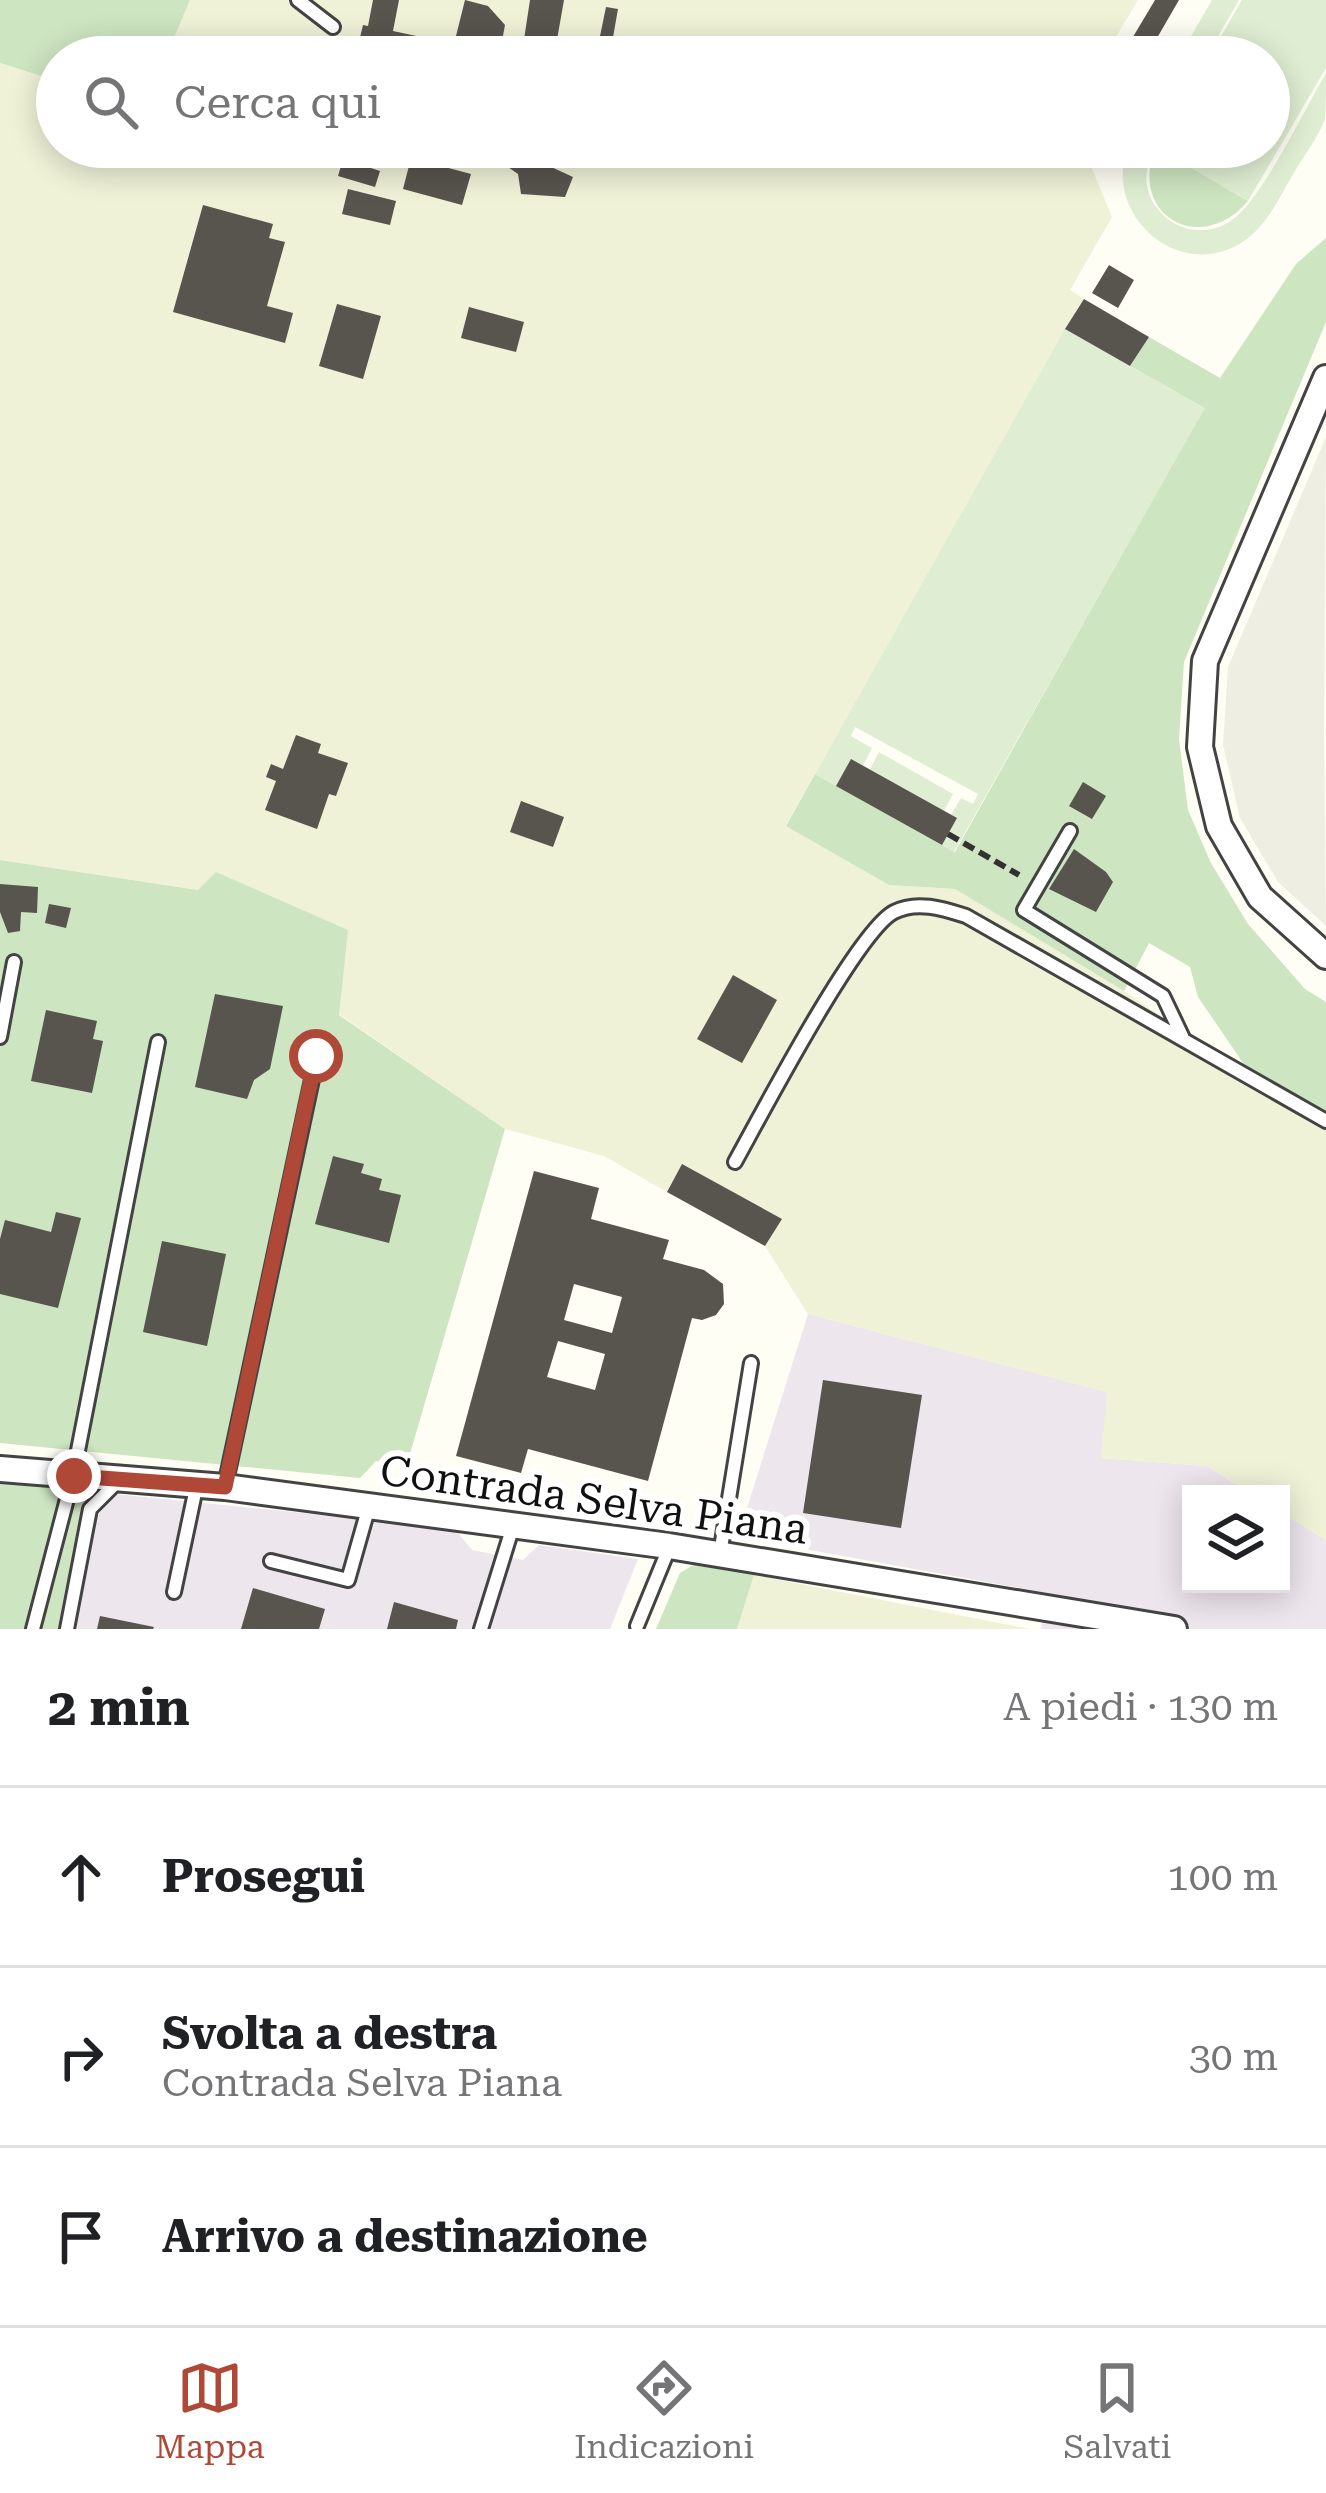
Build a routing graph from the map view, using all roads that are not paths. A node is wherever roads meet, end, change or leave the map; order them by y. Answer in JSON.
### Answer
{"nodes":[{"id":1,"x":298,"y":0,"type":"edge"},
{"id":2,"x":333,"y":27,"type":"dead end"},
{"id":3,"x":1326,"y":378,"type":"edge"},
{"id":4,"x":1070,"y":831,"type":"dead end"},
{"id":5,"x":1326,"y":956,"type":"edge"},
{"id":6,"x":14,"y":962,"type":"dead end"},
{"id":7,"x":0,"y":1037,"type":"edge"},
{"id":8,"x":1184,"y":1039,"type":"junction"},
{"id":9,"x":158,"y":1042,"type":"dead end"},
{"id":10,"x":316,"y":1056,"type":"dead end"},
{"id":11,"x":1326,"y":1120,"type":"edge"},
{"id":12,"x":735,"y":1162,"type":"dead end"},
{"id":13,"x":751,"y":1363,"type":"dead end"},
{"id":14,"x":0,"y":1469,"type":"edge"},
{"id":15,"x":74,"y":1476,"type":"junction"},
{"id":16,"x":118,"y":1480,"type":"junction"},
{"id":17,"x":225,"y":1487,"type":"junction"},
{"id":18,"x":196,"y":1488,"type":"junction"},
{"id":19,"x":369,"y":1506,"type":"junction"},
{"id":20,"x":513,"y":1526,"type":"junction"},
{"id":21,"x":670,"y":1546,"type":"junction"},
{"id":22,"x":720,"y":1554,"type":"junction"},
{"id":23,"x":271,"y":1561,"type":"dead end"},
{"id":24,"x":174,"y":1592,"type":"dead end"},
{"id":25,"x":637,"y":1626,"type":"edge"},
{"id":26,"x":1132,"y":1626,"type":"edge"},
{"id":27,"x":33,"y":1629,"type":"edge"},
{"id":28,"x":67,"y":1629,"type":"edge"},
{"id":29,"x":482,"y":1629,"type":"edge"},
{"id":30,"x":1174,"y":1629,"type":"edge"}],
"edges":[{"from":1,"to":2,"type":"lane"},
{"from":3,"to":5,"type":"street"},
{"from":4,"to":8,"type":"lane"},
{"from":6,"to":7,"type":"lane"},
{"from":8,"to":11,"type":"lane"},
{"from":8,"to":12,"type":"lane"},
{"from":9,"to":15,"type":"lane"},
{"from":10,"to":17,"type":"lane"},
{"from":13,"to":22,"type":"lane"},
{"from":14,"to":15,"type":"street","name":"Contrada Selva Piana"},
{"from":15,"to":16,"type":"street","name":"Contrada Selva Piana"},
{"from":15,"to":27,"type":"lane"},
{"from":16,"to":18,"type":"street","name":"Contrada Selva Piana"},
{"from":16,"to":28,"type":"lane"},
{"from":17,"to":18,"type":"street","name":"Contrada Selva Piana"},
{"from":17,"to":19,"type":"street","name":"Contrada Selva Piana"},
{"from":18,"to":24,"type":"lane"},
{"from":19,"to":20,"type":"street","name":"Contrada Selva Piana"},
{"from":19,"to":23,"type":"lane"},
{"from":20,"to":21,"type":"street","name":"Contrada Selva Piana"},
{"from":20,"to":29,"type":"lane"},
{"from":21,"to":22,"type":"street","name":"Contrada Selva Piana"},
{"from":21,"to":25,"type":"lane"},
{"from":22,"to":26,"type":"street","name":"Contrada Selva Piana"},
{"from":26,"to":30,"type":"street","name":"Contrada Selva Piana"}]}
